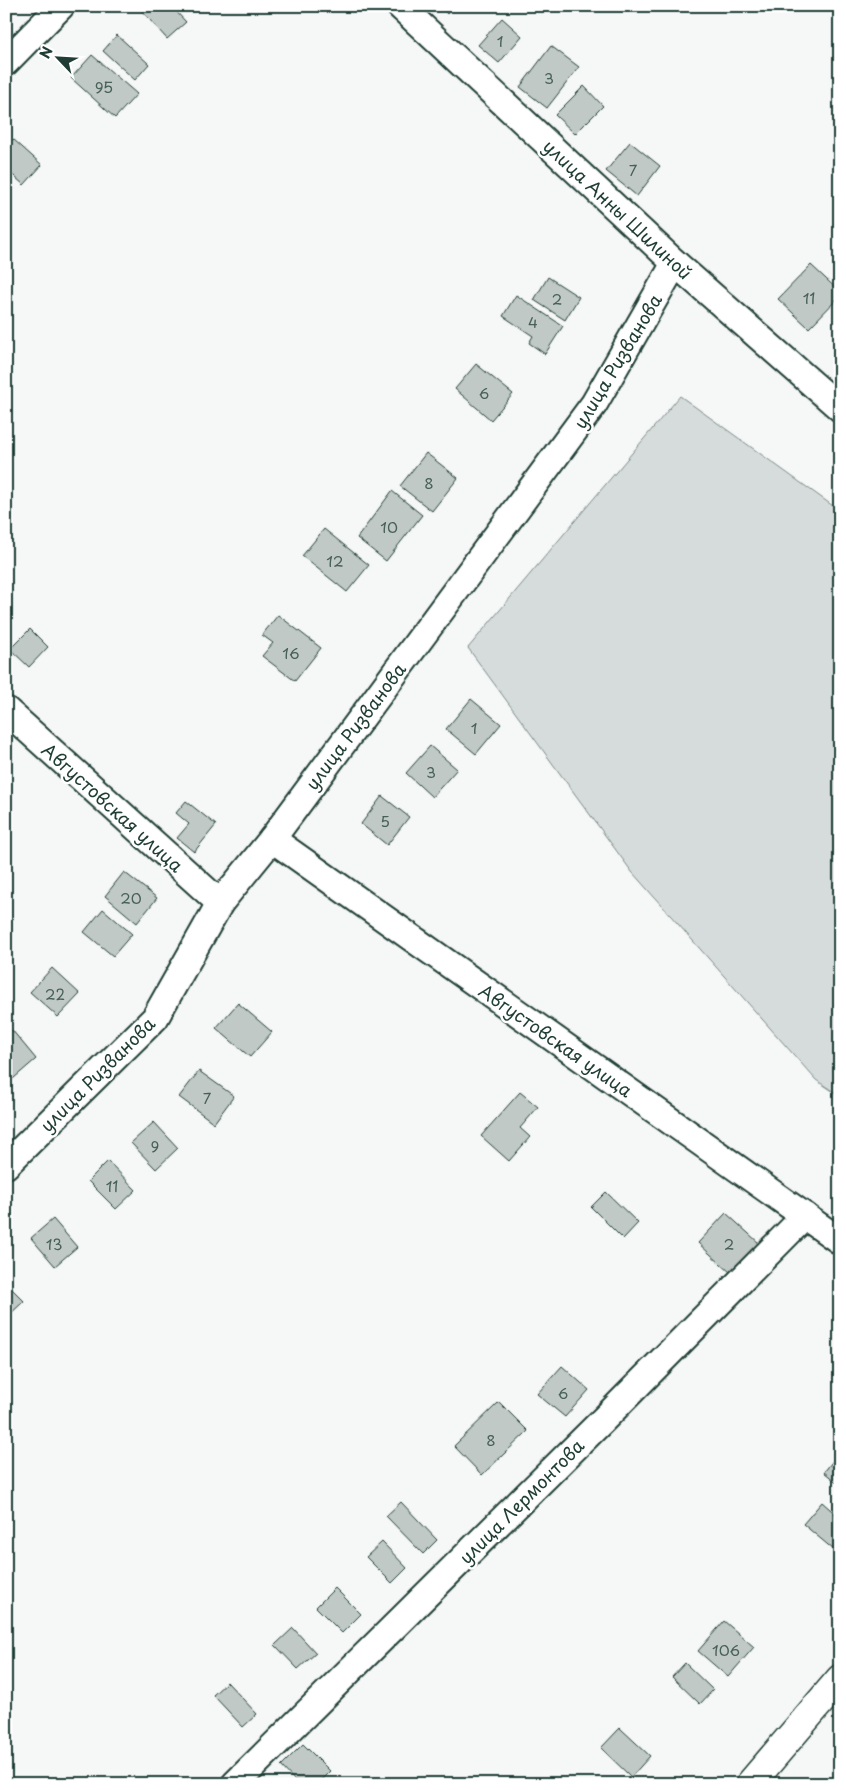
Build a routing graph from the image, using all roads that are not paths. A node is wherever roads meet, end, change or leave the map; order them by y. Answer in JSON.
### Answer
{"nodes":[{"id":1,"x":61,"y":6,"type":"edge"},
{"id":2,"x":400,"y":6,"type":"edge"},
{"id":3,"x":6,"y":62,"type":"edge"},
{"id":4,"x":675,"y":263,"type":"junction"},
{"id":5,"x":840,"y":408,"type":"edge"},
{"id":6,"x":6,"y":710,"type":"edge"},
{"id":7,"x":272,"y":839,"type":"junction"},
{"id":8,"x":220,"y":903,"type":"junction"},
{"id":9,"x":6,"y":1165,"type":"edge"},
{"id":10,"x":805,"y":1216,"type":"junction"},
{"id":11,"x":840,"y":1241,"type":"edge"},
{"id":12,"x":840,"y":1679,"type":"edge"},
{"id":13,"x":235,"y":1784,"type":"edge"},
{"id":14,"x":750,"y":1784,"type":"edge"}],
"edges":[{"from":1,"to":3,"type":"street"},
{"from":2,"to":4,"type":"street","name":"улица Анны Шилиной"},
{"from":4,"to":5,"type":"street","name":"улица Анны Шилиной"},
{"from":4,"to":7,"type":"street","name":"улица Ризванова"},
{"from":6,"to":8,"type":"street","name":"Августовская улица"},
{"from":7,"to":8,"type":"street","name":"улица Ризванова"},
{"from":7,"to":10,"type":"street","name":"Августовская улица"},
{"from":8,"to":9,"type":"street","name":"улица Ризванова"},
{"from":10,"to":11,"type":"street","name":"Августовская улица"},
{"from":10,"to":13,"type":"street","name":"улица Лермонтова"},
{"from":12,"to":14,"type":"street"}]}
